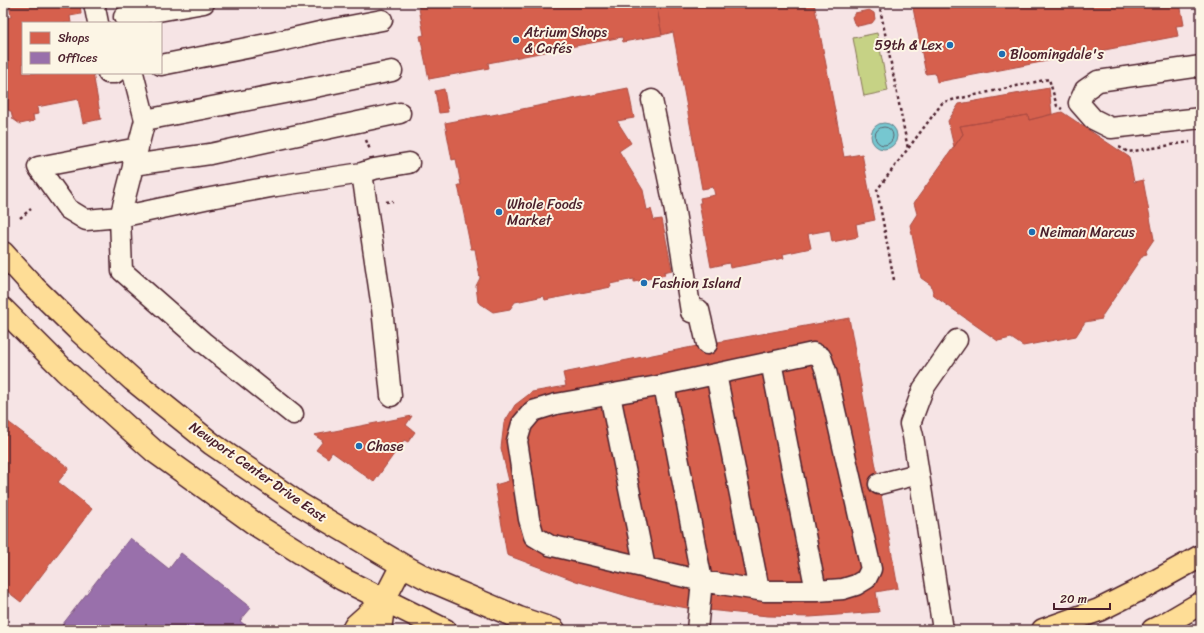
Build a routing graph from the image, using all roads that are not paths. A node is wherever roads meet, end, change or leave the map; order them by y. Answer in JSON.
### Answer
{"nodes":[{"id":1,"x":94,"y":3,"type":"edge"},
{"id":2,"x":204,"y":3,"type":"edge"},
{"id":3,"x":124,"y":14,"type":"edge"},
{"id":4,"x":382,"y":20,"type":"dead end"},
{"id":5,"x":98,"y":22,"type":"edge"},
{"id":6,"x":162,"y":65,"type":"edge"},
{"id":7,"x":1201,"y":66,"type":"edge"},
{"id":8,"x":392,"y":71,"type":"dead end"},
{"id":9,"x":133,"y":74,"type":"edge"},
{"id":10,"x":652,"y":100,"type":"dead end"},
{"id":11,"x":400,"y":113,"type":"dead end"},
{"id":12,"x":1201,"y":118,"type":"edge"},
{"id":13,"x":145,"y":120,"type":"junction"},
{"id":14,"x":135,"y":157,"type":"junction"},
{"id":15,"x":409,"y":164,"type":"dead end"},
{"id":16,"x":362,"y":174,"type":"junction"},
{"id":17,"x":120,"y":217,"type":"junction"},
{"id":18,"x":5,"y":259,"type":"edge"},
{"id":19,"x":3,"y":309,"type":"edge"},
{"id":20,"x":957,"y":340,"type":"dead end"},
{"id":21,"x":707,"y":344,"type":"dead end"},
{"id":22,"x":771,"y":362,"type":"junction"},
{"id":23,"x":716,"y":374,"type":"junction"},
{"id":24,"x":664,"y":385,"type":"junction"},
{"id":25,"x":610,"y":394,"type":"junction"},
{"id":26,"x":390,"y":396,"type":"dead end"},
{"id":27,"x":294,"y":414,"type":"dead end"},
{"id":28,"x":918,"y":474,"type":"junction"},
{"id":29,"x":879,"y":484,"type":"dead end"},
{"id":30,"x":1201,"y":556,"type":"edge"},
{"id":31,"x":402,"y":565,"type":"junction"},
{"id":32,"x":645,"y":568,"type":"junction"},
{"id":33,"x":702,"y":581,"type":"junction"},
{"id":34,"x":759,"y":590,"type":"junction"},
{"id":35,"x":816,"y":591,"type":"junction"},
{"id":36,"x":384,"y":600,"type":"junction"},
{"id":37,"x":1201,"y":603,"type":"edge"},
{"id":38,"x":353,"y":630,"type":"edge"},
{"id":39,"x":380,"y":630,"type":"edge"},
{"id":40,"x":445,"y":630,"type":"edge"},
{"id":41,"x":554,"y":630,"type":"edge"},
{"id":42,"x":697,"y":630,"type":"edge"},
{"id":43,"x":943,"y":630,"type":"edge"},
{"id":44,"x":1043,"y":630,"type":"edge"},
{"id":45,"x":1153,"y":630,"type":"edge"}],
"edges":[{"from":1,"to":5,"type":"lane"},
{"from":2,"to":3,"type":"lane"},
{"from":4,"to":6,"type":"lane"},
{"from":7,"to":12,"type":"lane"},
{"from":8,"to":13,"type":"lane"},
{"from":9,"to":13,"type":"lane"},
{"from":10,"to":21,"type":"lane"},
{"from":11,"to":14,"type":"lane"},
{"from":13,"to":14,"type":"lane"},
{"from":14,"to":17,"type":"lane"},
{"from":14,"to":17,"type":"lane"},
{"from":15,"to":16,"type":"lane"},
{"from":16,"to":17,"type":"lane"},
{"from":16,"to":26,"type":"lane"},
{"from":17,"to":27,"type":"lane"},
{"from":18,"to":31,"type":"main road","name":"Newport Center Drive East"},
{"from":19,"to":36,"type":"main road"},
{"from":20,"to":28,"type":"lane"},
{"from":22,"to":23,"type":"lane"},
{"from":22,"to":35,"type":"lane"},
{"from":22,"to":35,"type":"lane"},
{"from":23,"to":24,"type":"lane"},
{"from":23,"to":34,"type":"lane"},
{"from":24,"to":25,"type":"lane"},
{"from":24,"to":33,"type":"lane"},
{"from":25,"to":32,"type":"lane"},
{"from":25,"to":32,"type":"lane"},
{"from":28,"to":29,"type":"lane"},
{"from":28,"to":43,"type":"lane"},
{"from":30,"to":44,"type":"main road"},
{"from":31,"to":36,"type":"main road"},
{"from":31,"to":41,"type":"main road","name":"Newport Center Drive East"},
{"from":32,"to":33,"type":"lane"},
{"from":33,"to":34,"type":"lane"},
{"from":33,"to":42,"type":"lane"},
{"from":34,"to":35,"type":"lane"},
{"from":36,"to":38,"type":"main road"},
{"from":36,"to":39,"type":"main road"},
{"from":36,"to":40,"type":"main road"},
{"from":37,"to":45,"type":"main road"}]}
